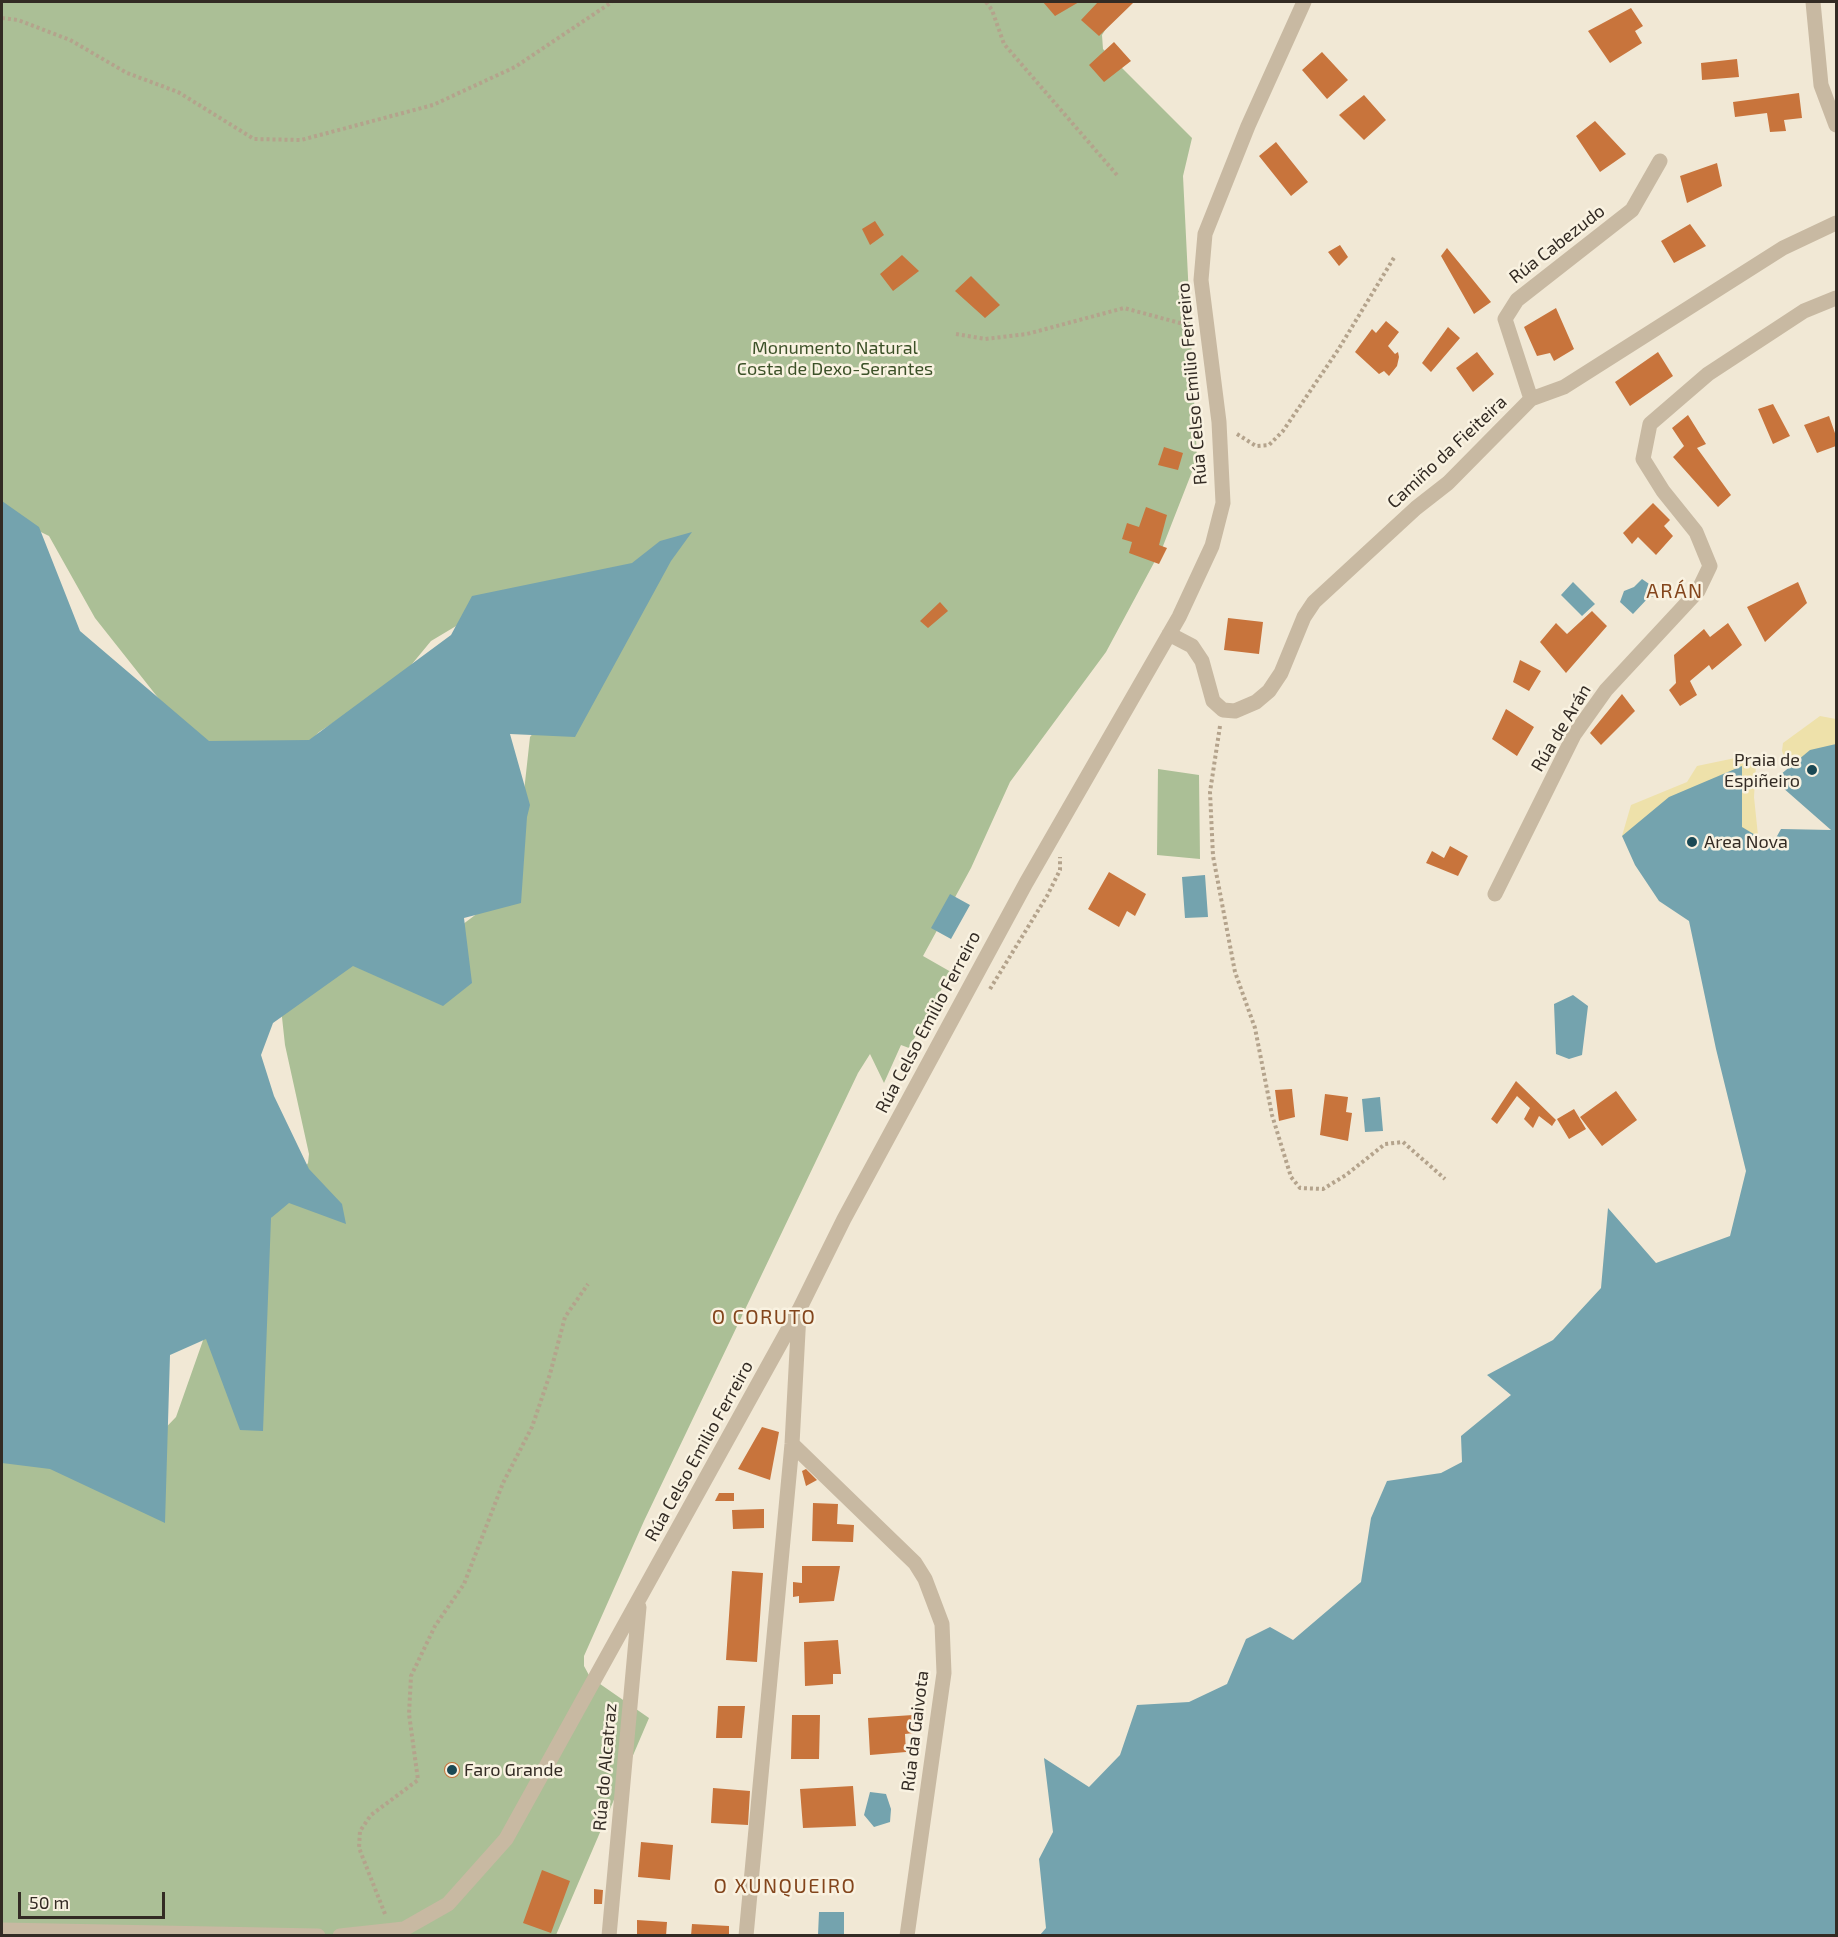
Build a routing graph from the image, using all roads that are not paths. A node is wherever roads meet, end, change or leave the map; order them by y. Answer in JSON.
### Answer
{"nodes":[{"id":1,"x":1304,"y":2,"type":"edge"},
{"id":2,"x":1813,"y":2,"type":"edge"},
{"id":3,"x":1836,"y":125,"type":"edge"},
{"id":4,"x":1660,"y":161,"type":"dead end"},
{"id":5,"x":1836,"y":223,"type":"edge"},
{"id":6,"x":1836,"y":298,"type":"edge"},
{"id":7,"x":1531,"y":399,"type":"junction"},
{"id":8,"x":1169,"y":634,"type":"junction"},
{"id":9,"x":1495,"y":894,"type":"dead end"},
{"id":10,"x":799,"y":1310,"type":"junction"},
{"id":11,"x":792,"y":1444,"type":"junction"},
{"id":12,"x":639,"y":1602,"type":"junction"},
{"id":13,"x":2,"y":1930,"type":"edge"},
{"id":14,"x":318,"y":1935,"type":"edge"},
{"id":15,"x":340,"y":1935,"type":"edge"},
{"id":16,"x":609,"y":1935,"type":"edge"},
{"id":17,"x":746,"y":1935,"type":"edge"},
{"id":18,"x":907,"y":1935,"type":"edge"}],
"edges":[{"from":1,"to":8,"type":"street","name":"Rúa Celso Emilio Ferreiro"},
{"from":2,"to":3,"type":"street"},
{"from":4,"to":7,"type":"street","name":"Rúa Cabezudo"},
{"from":5,"to":7,"type":"street","name":"Camiño da Fieiteira"},
{"from":6,"to":9,"type":"street","name":"Rúa de Arán"},
{"from":7,"to":8,"type":"street","name":"Camiño da Fieiteira"},
{"from":8,"to":10,"type":"street","name":"Rúa Celso Emilio Ferreiro"},
{"from":10,"to":11,"type":"street"},
{"from":10,"to":12,"type":"street","name":"Rúa Celso Emilio Ferreiro"},
{"from":11,"to":17,"type":"street"},
{"from":11,"to":18,"type":"street","name":"Rúa da Gaivota"},
{"from":12,"to":15,"type":"street","name":"Rúa Celso Emilio Ferreiro"},
{"from":12,"to":16,"type":"street","name":"Rúa do Alcatraz"},
{"from":13,"to":14,"type":"street"}]}
